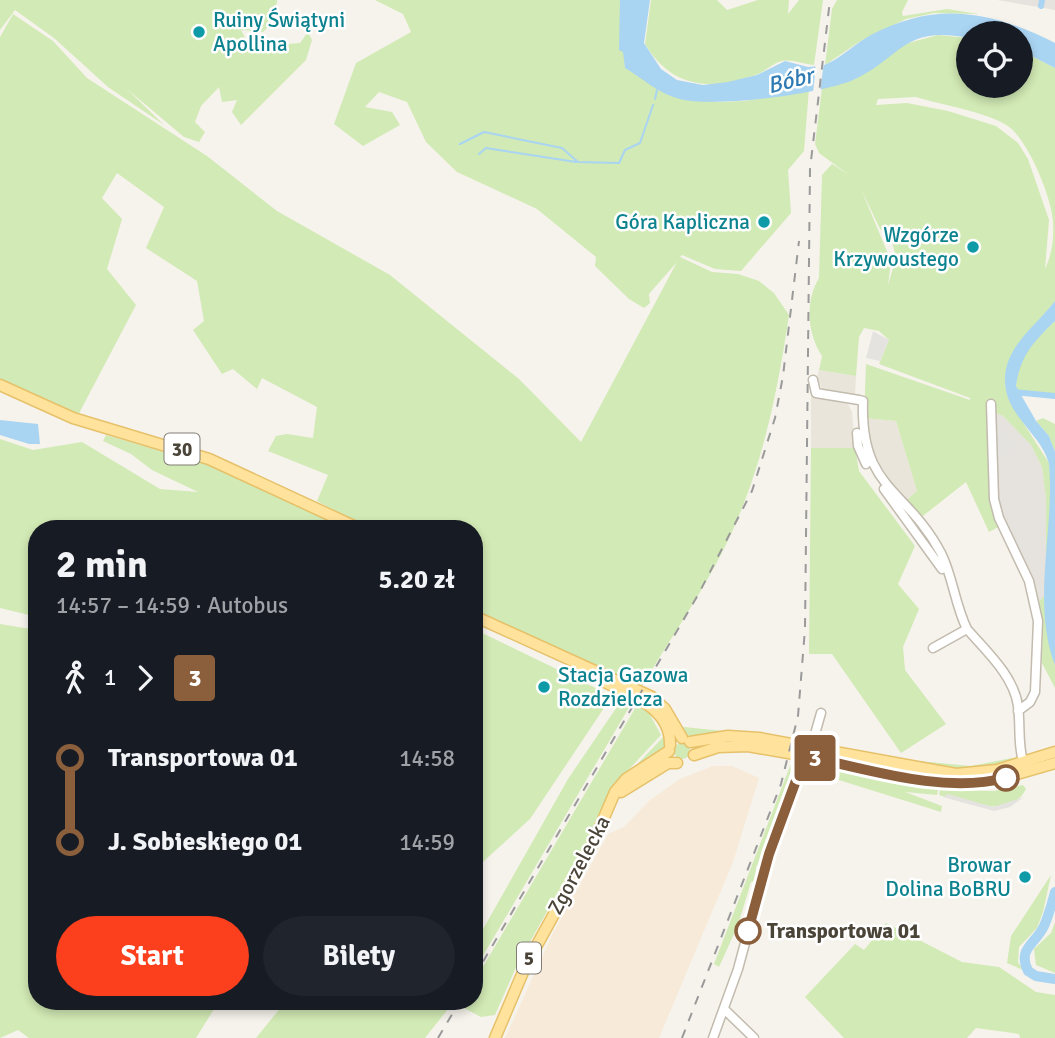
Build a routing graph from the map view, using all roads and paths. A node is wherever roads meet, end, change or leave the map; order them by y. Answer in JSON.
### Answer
{"nodes":[{"id":1,"x":813,"y":380,"type":"dead end"},
{"id":2,"x":0,"y":385,"type":"edge"},
{"id":3,"x":991,"y":404,"type":"dead end"},
{"id":4,"x":341,"y":520,"type":"edge"},
{"id":5,"x":483,"y":620,"type":"edge"},
{"id":6,"x":967,"y":629,"type":"junction"},
{"id":7,"x":933,"y":649,"type":"dead end"},
{"id":8,"x":575,"y":663,"type":"junction"},
{"id":9,"x":1018,"y":711,"type":"junction"},
{"id":10,"x":821,"y":713,"type":"dead end"},
{"id":11,"x":686,"y":740,"type":"junction"},
{"id":12,"x":669,"y":748,"type":"junction"},
{"id":13,"x":813,"y":751,"type":"junction"},
{"id":14,"x":1055,"y":752,"type":"edge"},
{"id":15,"x":694,"y":755,"type":"junction"},
{"id":16,"x":677,"y":763,"type":"junction"},
{"id":17,"x":1055,"y":763,"type":"edge"},
{"id":18,"x":1025,"y":767,"type":"junction"},
{"id":19,"x":610,"y":807,"type":"junction"},
{"id":20,"x":724,"y":1009,"type":"junction"},
{"id":21,"x":495,"y":1038,"type":"edge"},
{"id":22,"x":713,"y":1038,"type":"edge"},
{"id":23,"x":754,"y":1038,"type":"edge"}],
"edges":[{"from":1,"to":6,"type":"street"},
{"from":2,"to":4,"type":"main road","number":"30"},
{"from":3,"to":9,"type":"street"},
{"from":5,"to":8,"type":"main road"},
{"from":6,"to":7,"type":"street"},
{"from":6,"to":9,"type":"street"},
{"from":8,"to":11,"type":"main road"},
{"from":8,"to":12,"type":"main road"},
{"from":9,"to":18,"type":"street"},
{"from":10,"to":13,"type":"street"},
{"from":11,"to":12,"type":"main road","number":"5"},
{"from":11,"to":13,"type":"main road","number":"5"},
{"from":11,"to":15,"type":"main road"},
{"from":12,"to":16,"type":"main road"},
{"from":12,"to":19,"type":"main road","name":"Zgorzelecka","number":"5"},
{"from":13,"to":15,"type":"main road","number":"5"},
{"from":13,"to":18,"type":"main road","number":"5"},
{"from":13,"to":18,"type":"main road","number":"5"},
{"from":13,"to":20,"type":"street"},
{"from":14,"to":18,"type":"main road","number":"5"},
{"from":15,"to":16,"type":"main road","number":"5"},
{"from":16,"to":19,"type":"main road","name":"Zgorzelecka","number":"5"},
{"from":17,"to":18,"type":"main road","number":"5"},
{"from":19,"to":21,"type":"main road","name":"Zgorzelecka","number":"5"},
{"from":20,"to":22,"type":"street"},
{"from":20,"to":23,"type":"street"}]}
